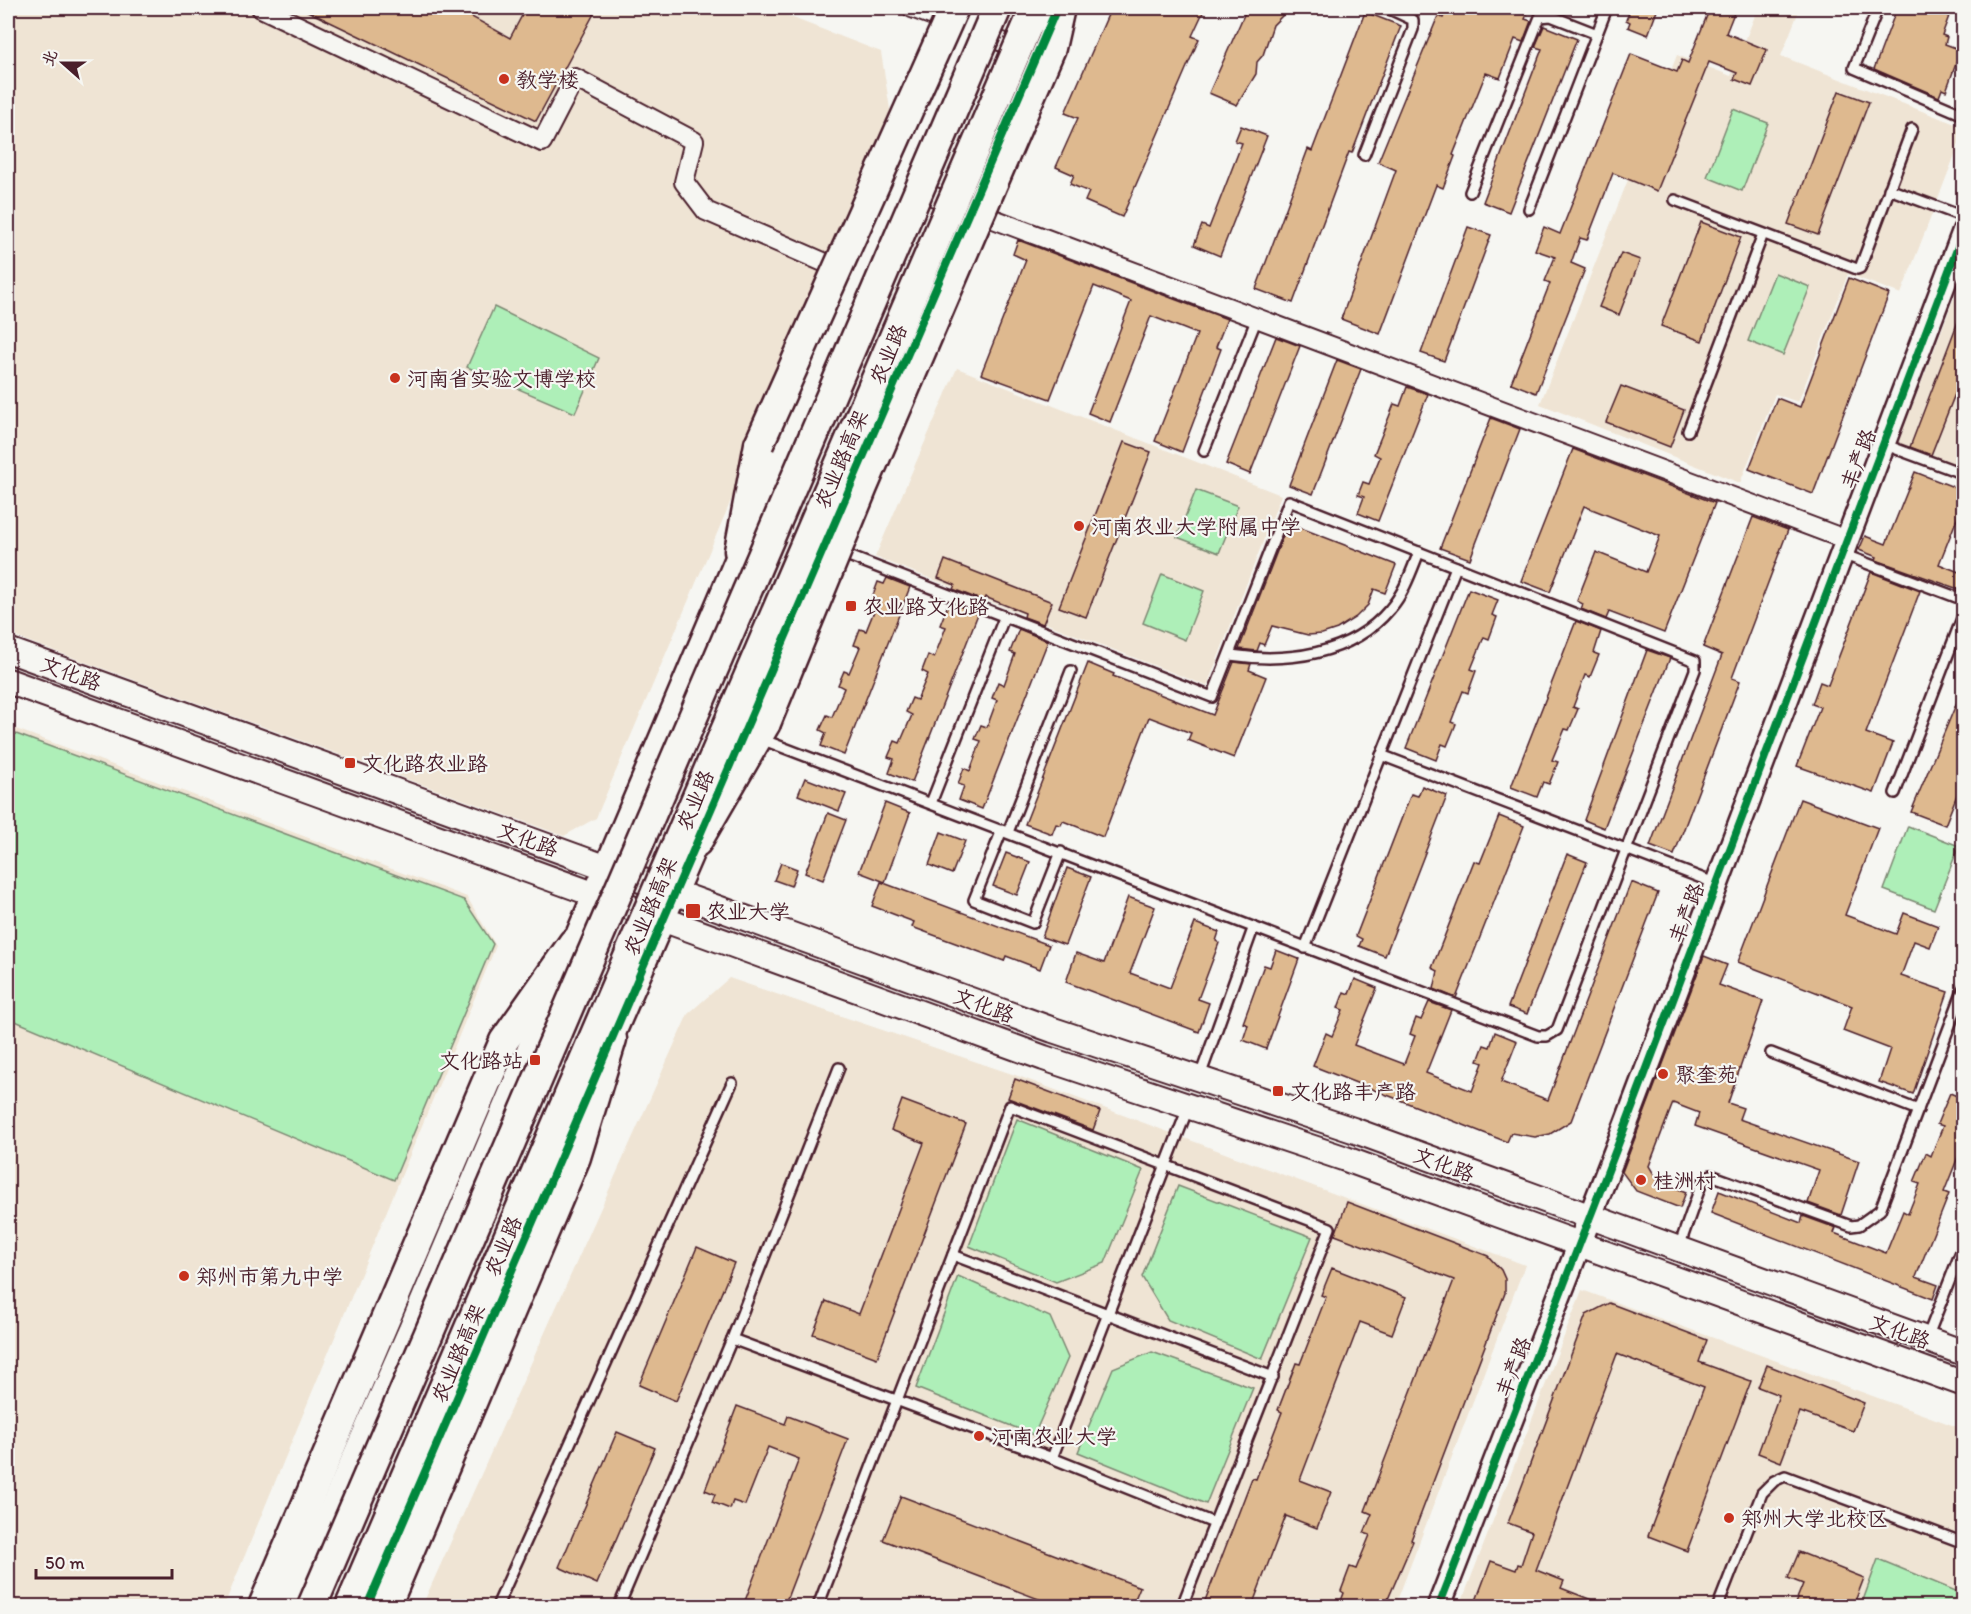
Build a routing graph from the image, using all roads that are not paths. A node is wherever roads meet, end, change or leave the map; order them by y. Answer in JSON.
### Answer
{"nodes":[{"id":1,"x":261,"y":8,"type":"edge"},
{"id":2,"x":912,"y":8,"type":"edge"},
{"id":3,"x":997,"y":8,"type":"edge"},
{"id":4,"x":1035,"y":8,"type":"edge"},
{"id":5,"x":1059,"y":8,"type":"edge"},
{"id":6,"x":1388,"y":8,"type":"edge"},
{"id":7,"x":1608,"y":8,"type":"edge"},
{"id":8,"x":1878,"y":8,"type":"edge"},
{"id":9,"x":962,"y":14,"type":"edge"},
{"id":10,"x":1597,"y":34,"type":"junction"},
{"id":11,"x":1037,"y":55,"type":"junction"},
{"id":12,"x":1964,"y":115,"type":"edge"},
{"id":13,"x":1912,"y":129,"type":"dead end"},
{"id":14,"x":1364,"y":155,"type":"dead end"},
{"id":15,"x":896,"y":182,"type":"junction"},
{"id":16,"x":1889,"y":189,"type":"junction"},
{"id":17,"x":1470,"y":192,"type":"dead end"},
{"id":18,"x":1675,"y":200,"type":"dead end"},
{"id":19,"x":1529,"y":209,"type":"dead end"},
{"id":20,"x":970,"y":210,"type":"junction"},
{"id":21,"x":1964,"y":217,"type":"edge"},
{"id":22,"x":1964,"y":231,"type":"edge"},
{"id":23,"x":1762,"y":234,"type":"junction"},
{"id":24,"x":837,"y":268,"type":"junction"},
{"id":25,"x":1257,"y":318,"type":"junction"},
{"id":26,"x":1688,"y":431,"type":"dead end"},
{"id":27,"x":1883,"y":444,"type":"junction"},
{"id":28,"x":1204,"y":451,"type":"dead end"},
{"id":29,"x":1964,"y":474,"type":"edge"},
{"id":30,"x":825,"y":547,"type":"junction"},
{"id":31,"x":1844,"y":547,"type":"junction"},
{"id":32,"x":739,"y":551,"type":"junction"},
{"id":33,"x":1419,"y":552,"type":"junction"},
{"id":34,"x":1456,"y":567,"type":"junction"},
{"id":35,"x":1964,"y":600,"type":"edge"},
{"id":36,"x":1964,"y":613,"type":"edge"},
{"id":37,"x":1004,"y":618,"type":"junction"},
{"id":38,"x":8,"y":650,"type":"edge"},
{"id":39,"x":1230,"y":655,"type":"junction"},
{"id":40,"x":1071,"y":671,"type":"dead end"},
{"id":41,"x":8,"y":681,"type":"edge"},
{"id":42,"x":762,"y":730,"type":"junction"},
{"id":43,"x":1381,"y":755,"type":"junction"},
{"id":44,"x":1895,"y":793,"type":"dead end"},
{"id":45,"x":931,"y":803,"type":"junction"},
{"id":46,"x":1005,"y":831,"type":"junction"},
{"id":47,"x":697,"y":842,"type":"junction"},
{"id":48,"x":1626,"y":850,"type":"junction"},
{"id":49,"x":1061,"y":852,"type":"junction"},
{"id":50,"x":605,"y":867,"type":"junction"},
{"id":51,"x":1717,"y":884,"type":"junction"},
{"id":52,"x":675,"y":893,"type":"junction"},
{"id":53,"x":594,"y":894,"type":"junction"},
{"id":54,"x":663,"y":920,"type":"junction"},
{"id":55,"x":1253,"y":929,"type":"junction"},
{"id":56,"x":573,"y":943,"type":"junction"},
{"id":57,"x":1305,"y":948,"type":"junction"},
{"id":58,"x":1964,"y":988,"type":"edge"},
{"id":59,"x":612,"y":1039,"type":"junction"},
{"id":60,"x":1771,"y":1053,"type":"dead end"},
{"id":61,"x":839,"y":1068,"type":"dead end"},
{"id":62,"x":1199,"y":1079,"type":"junction"},
{"id":63,"x":732,"y":1083,"type":"dead end"},
{"id":64,"x":1189,"y":1107,"type":"junction"},
{"id":65,"x":1918,"y":1110,"type":"junction"},
{"id":66,"x":1166,"y":1166,"type":"junction"},
{"id":67,"x":1590,"y":1217,"type":"junction"},
{"id":68,"x":1964,"y":1244,"type":"edge"},
{"id":69,"x":1579,"y":1245,"type":"junction"},
{"id":70,"x":1678,"y":1250,"type":"junction"},
{"id":71,"x":953,"y":1255,"type":"junction"},
{"id":72,"x":1960,"y":1263,"type":"edge"},
{"id":73,"x":1110,"y":1315,"type":"junction"},
{"id":74,"x":732,"y":1339,"type":"junction"},
{"id":75,"x":1926,"y":1340,"type":"junction"},
{"id":76,"x":1964,"y":1353,"type":"edge"},
{"id":77,"x":1273,"y":1377,"type":"junction"},
{"id":78,"x":1964,"y":1384,"type":"edge"},
{"id":79,"x":897,"y":1402,"type":"junction"},
{"id":80,"x":1052,"y":1458,"type":"junction"},
{"id":81,"x":1214,"y":1523,"type":"junction"},
{"id":82,"x":1964,"y":1543,"type":"edge"},
{"id":83,"x":263,"y":1606,"type":"edge"},
{"id":84,"x":288,"y":1606,"type":"edge"},
{"id":85,"x":312,"y":1606,"type":"edge"},
{"id":86,"x":350,"y":1606,"type":"edge"},
{"id":87,"x":367,"y":1606,"type":"edge"},
{"id":88,"x":386,"y":1606,"type":"edge"},
{"id":89,"x":497,"y":1606,"type":"edge"},
{"id":90,"x":619,"y":1606,"type":"edge"},
{"id":91,"x":818,"y":1606,"type":"edge"},
{"id":92,"x":1182,"y":1606,"type":"edge"},
{"id":93,"x":1439,"y":1606,"type":"edge"},
{"id":94,"x":1718,"y":1606,"type":"edge"}],
"edges":[{"from":1,"to":24,"type":"street"},
{"from":2,"to":9,"type":"street"},
{"from":3,"to":85,"type":"highway","name":"农业路高架","bridge":true},
{"from":4,"to":86,"type":"highway","name":"农业路高架","bridge":true},
{"from":5,"to":11,"type":"street","name":"农业路"},
{"from":5,"to":42,"type":"highway","bridge":true},
{"from":6,"to":14,"type":"lane"},
{"from":7,"to":10,"type":"lane"},
{"from":8,"to":12,"type":"lane"},
{"from":9,"to":11,"type":"street"},
{"from":9,"to":15,"type":"street"},
{"from":9,"to":24,"type":"highway","bridge":true},
{"from":10,"to":17,"type":"lane"},
{"from":10,"to":19,"type":"lane"},
{"from":11,"to":20,"type":"street","name":"农业路"},
{"from":13,"to":16,"type":"lane"},
{"from":15,"to":20,"type":"street"},
{"from":15,"to":32,"type":"street"},
{"from":16,"to":21,"type":"lane"},
{"from":16,"to":23,"type":"lane"},
{"from":18,"to":23,"type":"lane"},
{"from":20,"to":25,"type":"street"},
{"from":20,"to":30,"type":"street","name":"农业路"},
{"from":22,"to":27,"type":"street","name":"丰产路"},
{"from":23,"to":26,"type":"lane"},
{"from":24,"to":32,"type":"highway","bridge":true},
{"from":25,"to":28,"type":"lane"},
{"from":25,"to":31,"type":"street"},
{"from":27,"to":29,"type":"lane"},
{"from":27,"to":31,"type":"street","name":"丰产路"},
{"from":30,"to":37,"type":"lane"},
{"from":30,"to":47,"type":"street","name":"农业路"},
{"from":31,"to":35,"type":"lane"},
{"from":31,"to":51,"type":"street","name":"丰产路"},
{"from":32,"to":50,"type":"street"},
{"from":33,"to":34,"type":"lane"},
{"from":33,"to":39,"type":"lane"},
{"from":33,"to":39,"type":"lane"},
{"from":34,"to":43,"type":"lane"},
{"from":34,"to":48,"type":"lane"},
{"from":36,"to":44,"type":"lane"},
{"from":37,"to":39,"type":"lane"},
{"from":37,"to":45,"type":"lane"},
{"from":38,"to":50,"type":"main road","name":"文化路"},
{"from":40,"to":46,"type":"lane"},
{"from":41,"to":53,"type":"main road","name":"文化路"},
{"from":42,"to":45,"type":"lane"},
{"from":42,"to":47,"type":"highway"},
{"from":43,"to":48,"type":"lane"},
{"from":43,"to":57,"type":"lane"},
{"from":45,"to":46,"type":"lane"},
{"from":46,"to":49,"type":"lane"},
{"from":46,"to":49,"type":"lane"},
{"from":47,"to":52,"type":"street","name":"农业路"},
{"from":48,"to":51,"type":"lane"},
{"from":48,"to":57,"type":"lane"},
{"from":49,"to":55,"type":"lane"},
{"from":50,"to":52,"type":"main road","name":"文化路"},
{"from":50,"to":53,"type":"street"},
{"from":51,"to":67,"type":"street","name":"丰产路"},
{"from":52,"to":54,"type":"street","name":"农业路"},
{"from":52,"to":62,"type":"main road","name":"文化路"},
{"from":53,"to":54,"type":"main road","name":"文化路"},
{"from":53,"to":56,"type":"street"},
{"from":54,"to":59,"type":"street","name":"农业路"},
{"from":54,"to":64,"type":"main road","name":"文化路"},
{"from":55,"to":57,"type":"lane"},
{"from":55,"to":62,"type":"lane"},
{"from":56,"to":83,"type":"highway"},
{"from":56,"to":84,"type":"street"},
{"from":58,"to":65,"type":"lane"},
{"from":59,"to":87,"type":"street","name":"农业路"},
{"from":59,"to":88,"type":"highway"},
{"from":60,"to":65,"type":"lane"},
{"from":61,"to":74,"type":"lane"},
{"from":62,"to":67,"type":"main road","name":"文化路"},
{"from":63,"to":89,"type":"lane"},
{"from":64,"to":66,"type":"lane"},
{"from":64,"to":69,"type":"main road","name":"文化路"},
{"from":65,"to":70,"type":"lane"},
{"from":66,"to":71,"type":"lane"},
{"from":66,"to":73,"type":"lane"},
{"from":66,"to":77,"type":"lane"},
{"from":67,"to":69,"type":"street","name":"丰产路"},
{"from":67,"to":70,"type":"main road","name":"文化路"},
{"from":68,"to":72,"type":"lane"},
{"from":69,"to":78,"type":"main road","name":"文化路"},
{"from":69,"to":93,"type":"street","name":"丰产路"},
{"from":70,"to":75,"type":"main road","name":"文化路"},
{"from":71,"to":73,"type":"lane"},
{"from":71,"to":79,"type":"lane"},
{"from":72,"to":75,"type":"lane"},
{"from":73,"to":77,"type":"lane"},
{"from":73,"to":80,"type":"lane"},
{"from":74,"to":79,"type":"lane"},
{"from":74,"to":90,"type":"lane"},
{"from":75,"to":76,"type":"main road","name":"文化路"},
{"from":77,"to":81,"type":"lane"},
{"from":79,"to":80,"type":"lane"},
{"from":79,"to":91,"type":"lane"},
{"from":80,"to":81,"type":"lane"},
{"from":81,"to":92,"type":"lane"},
{"from":82,"to":94,"type":"lane"}]}
